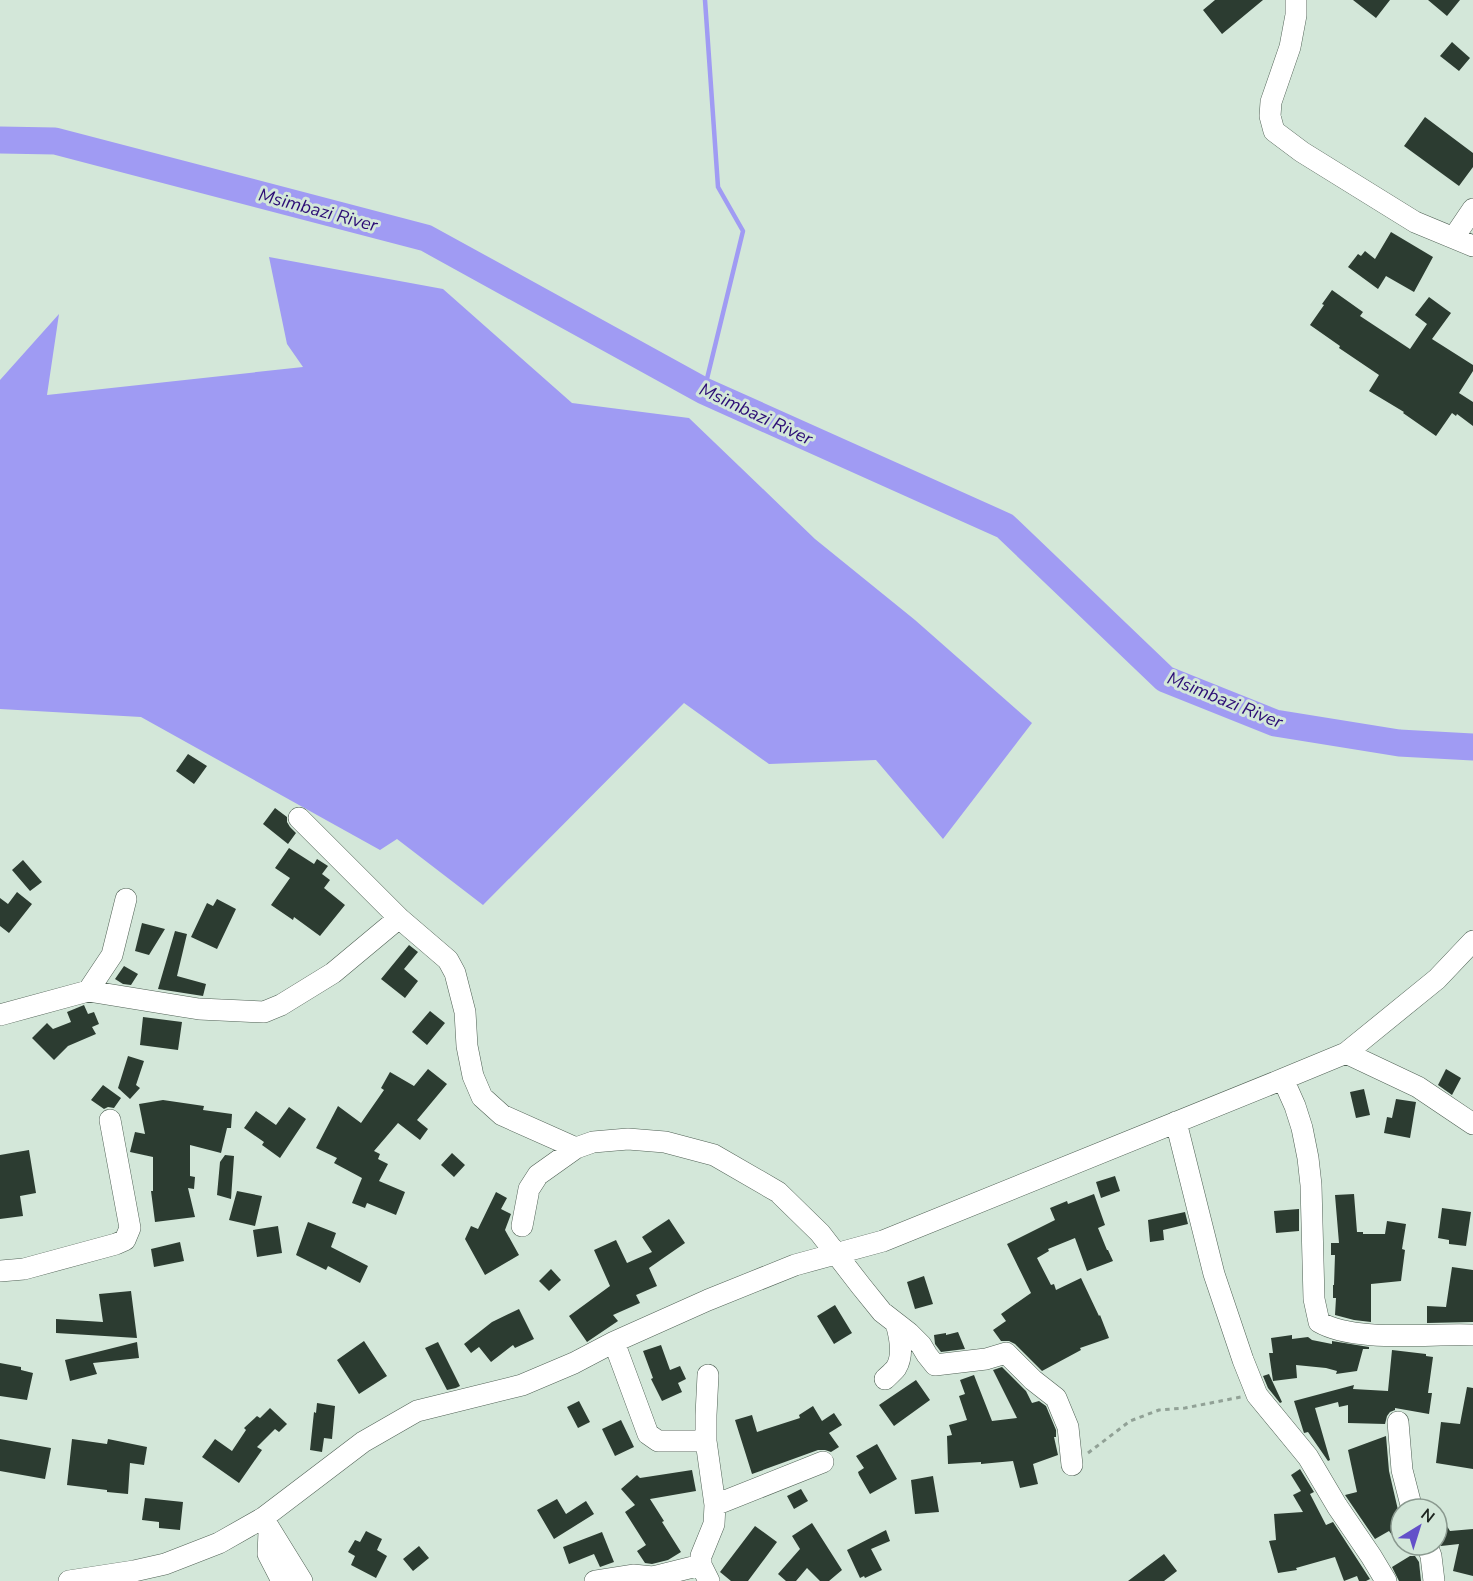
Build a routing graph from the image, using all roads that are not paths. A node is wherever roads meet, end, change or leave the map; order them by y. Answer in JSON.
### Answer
{"nodes":[{"id":1,"x":1296,"y":0,"type":"edge"},
{"id":2,"x":1473,"y":209,"type":"edge"},
{"id":3,"x":1464,"y":241,"type":"edge"},
{"id":4,"x":299,"y":818,"type":"dead end"},
{"id":5,"x":126,"y":900,"type":"dead end"},
{"id":6,"x":399,"y":918,"type":"junction"},
{"id":7,"x":1473,"y":941,"type":"edge"},
{"id":8,"x":87,"y":991,"type":"junction"},
{"id":9,"x":0,"y":1015,"type":"edge"},
{"id":10,"x":1346,"y":1053,"type":"junction"},
{"id":11,"x":1283,"y":1079,"type":"junction"},
{"id":12,"x":110,"y":1120,"type":"dead end"},
{"id":13,"x":1176,"y":1122,"type":"junction"},
{"id":14,"x":1473,"y":1124,"type":"edge"},
{"id":15,"x":576,"y":1149,"type":"junction"},
{"id":16,"x":522,"y":1226,"type":"dead end"},
{"id":17,"x":837,"y":1253,"type":"junction"},
{"id":18,"x":0,"y":1271,"type":"edge"},
{"id":19,"x":896,"y":1323,"type":"junction"},
{"id":20,"x":1473,"y":1335,"type":"edge"},
{"id":21,"x":614,"y":1342,"type":"junction"},
{"id":22,"x":708,"y":1375,"type":"dead end"},
{"id":23,"x":885,"y":1379,"type":"dead end"},
{"id":24,"x":1398,"y":1422,"type":"dead end"},
{"id":25,"x":706,"y":1441,"type":"junction"},
{"id":26,"x":823,"y":1462,"type":"dead end"},
{"id":27,"x":1072,"y":1465,"type":"road end"},
{"id":28,"x":1409,"y":1497,"type":"edge"},
{"id":29,"x":715,"y":1505,"type":"junction"},
{"id":30,"x":266,"y":1524,"type":"junction"},
{"id":31,"x":1431,"y":1557,"type":"edge"},
{"id":32,"x":705,"y":1573,"type":"edge"},
{"id":33,"x":69,"y":1581,"type":"edge"},
{"id":34,"x":282,"y":1581,"type":"edge"},
{"id":35,"x":302,"y":1581,"type":"edge"},
{"id":36,"x":595,"y":1581,"type":"edge"},
{"id":37,"x":1386,"y":1581,"type":"edge"},
{"id":38,"x":1434,"y":1581,"type":"edge"}],
"edges":[{"from":1,"to":3,"type":"street"},
{"from":2,"to":3,"type":"street"},
{"from":4,"to":6,"type":"street"},
{"from":5,"to":8,"type":"street"},
{"from":6,"to":8,"type":"street"},
{"from":6,"to":15,"type":"street"},
{"from":7,"to":10,"type":"street"},
{"from":8,"to":9,"type":"street"},
{"from":10,"to":11,"type":"street"},
{"from":10,"to":14,"type":"street"},
{"from":11,"to":13,"type":"street"},
{"from":11,"to":20,"type":"street"},
{"from":12,"to":18,"type":"street"},
{"from":13,"to":17,"type":"street"},
{"from":13,"to":37,"type":"street"},
{"from":15,"to":16,"type":"street"},
{"from":15,"to":17,"type":"street"},
{"from":17,"to":19,"type":"street"},
{"from":17,"to":21,"type":"street"},
{"from":19,"to":23,"type":"street"},
{"from":19,"to":27,"type":"street"},
{"from":21,"to":25,"type":"street"},
{"from":21,"to":30,"type":"street"},
{"from":22,"to":25,"type":"street"},
{"from":24,"to":28,"type":"street"},
{"from":25,"to":29,"type":"street"},
{"from":26,"to":29,"type":"street"},
{"from":29,"to":32,"type":"street"},
{"from":30,"to":33,"type":"street"},
{"from":30,"to":34,"type":"street"},
{"from":30,"to":35,"type":"street"},
{"from":31,"to":38,"type":"street"},
{"from":32,"to":36,"type":"street"}]}
